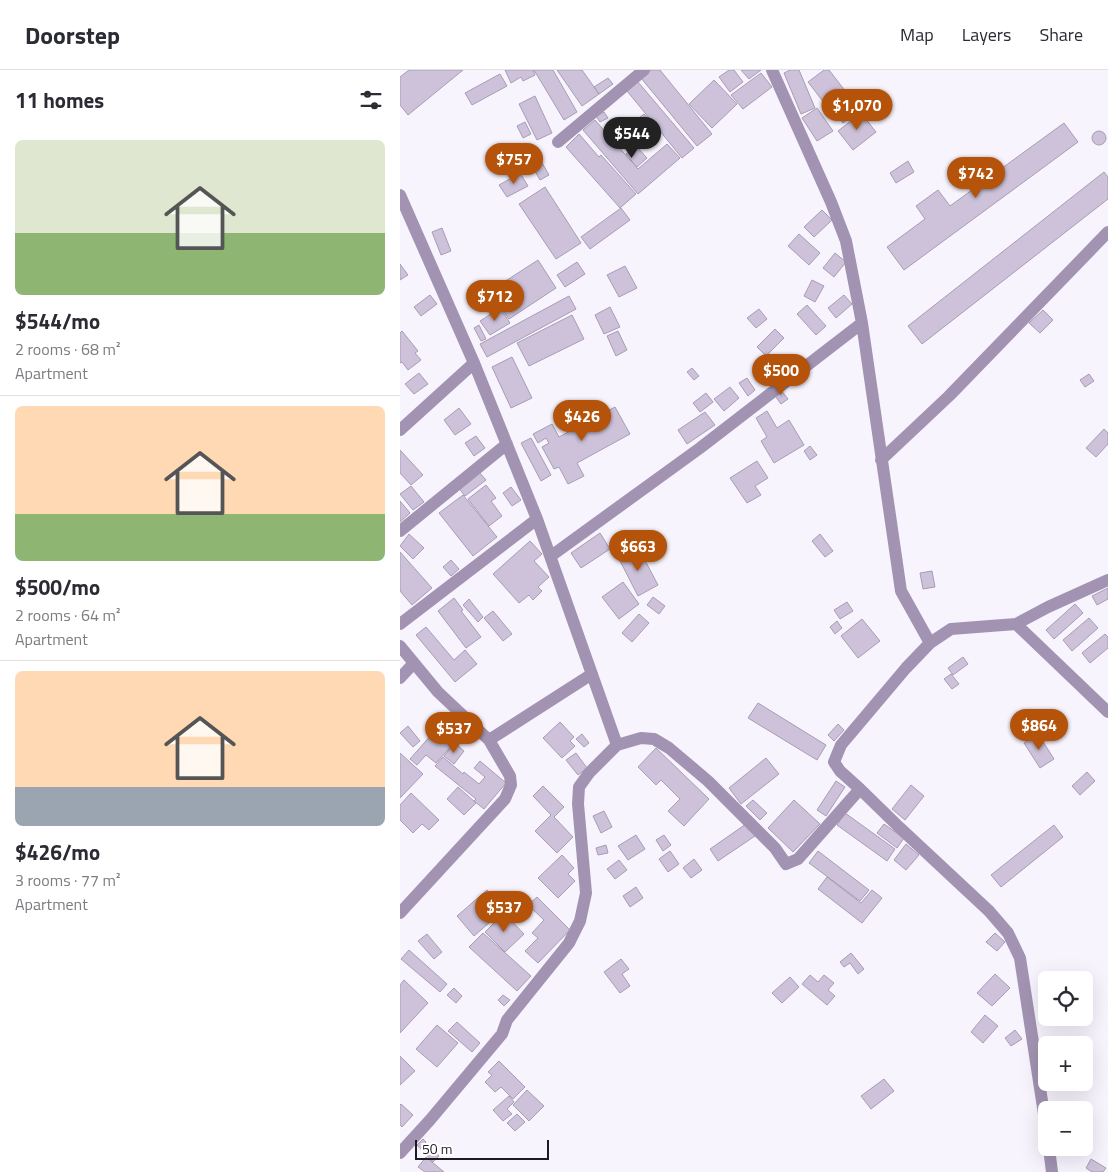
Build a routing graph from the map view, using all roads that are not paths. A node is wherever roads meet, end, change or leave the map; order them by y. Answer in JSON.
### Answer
{"nodes":[{"id":1,"x":644,"y":70,"type":"edge"},
{"id":2,"x":772,"y":70,"type":"edge"},
{"id":3,"x":558,"y":142,"type":"dead end"},
{"id":4,"x":400,"y":195,"type":"edge"},
{"id":5,"x":1108,"y":232,"type":"edge"},
{"id":6,"x":862,"y":323,"type":"junction"},
{"id":7,"x":474,"y":363,"type":"junction"},
{"id":8,"x":400,"y":430,"type":"edge"},
{"id":9,"x":507,"y":444,"type":"junction"},
{"id":10,"x":881,"y":460,"type":"junction"},
{"id":11,"x":537,"y":520,"type":"junction"},
{"id":12,"x":400,"y":531,"type":"edge"},
{"id":13,"x":551,"y":556,"type":"junction"},
{"id":14,"x":1108,"y":580,"type":"edge"},
{"id":15,"x":400,"y":624,"type":"edge"},
{"id":16,"x":1016,"y":624,"type":"junction"},
{"id":17,"x":930,"y":643,"type":"junction"},
{"id":18,"x":400,"y":646,"type":"edge"},
{"id":19,"x":414,"y":663,"type":"junction"},
{"id":20,"x":592,"y":674,"type":"junction"},
{"id":21,"x":400,"y":678,"type":"edge"},
{"id":22,"x":1108,"y":712,"type":"edge"},
{"id":23,"x":489,"y":740,"type":"junction"},
{"id":24,"x":617,"y":745,"type":"junction"},
{"id":25,"x":860,"y":789,"type":"junction"},
{"id":26,"x":400,"y":913,"type":"edge"},
{"id":27,"x":1042,"y":1101,"type":"edge"},
{"id":28,"x":400,"y":1153,"type":"edge"},
{"id":29,"x":1050,"y":1156,"type":"edge"},
{"id":30,"x":1052,"y":1172,"type":"edge"}],
"edges":[{"from":1,"to":3,"type":"street"},
{"from":2,"to":6,"type":"street"},
{"from":4,"to":7,"type":"street"},
{"from":5,"to":10,"type":"street"},
{"from":6,"to":10,"type":"street"},
{"from":6,"to":13,"type":"street"},
{"from":7,"to":8,"type":"street"},
{"from":7,"to":9,"type":"street"},
{"from":9,"to":11,"type":"street"},
{"from":9,"to":12,"type":"street"},
{"from":10,"to":17,"type":"street"},
{"from":11,"to":13,"type":"street"},
{"from":11,"to":15,"type":"street"},
{"from":13,"to":20,"type":"street"},
{"from":14,"to":16,"type":"street"},
{"from":16,"to":17,"type":"street"},
{"from":16,"to":22,"type":"street"},
{"from":17,"to":25,"type":"street"},
{"from":18,"to":19,"type":"street"},
{"from":19,"to":21,"type":"street"},
{"from":19,"to":23,"type":"street"},
{"from":20,"to":23,"type":"street"},
{"from":20,"to":24,"type":"street"},
{"from":23,"to":26,"type":"street"},
{"from":24,"to":25,"type":"street"},
{"from":24,"to":28,"type":"street"},
{"from":25,"to":27,"type":"street"},
{"from":29,"to":30,"type":"street"}]}
